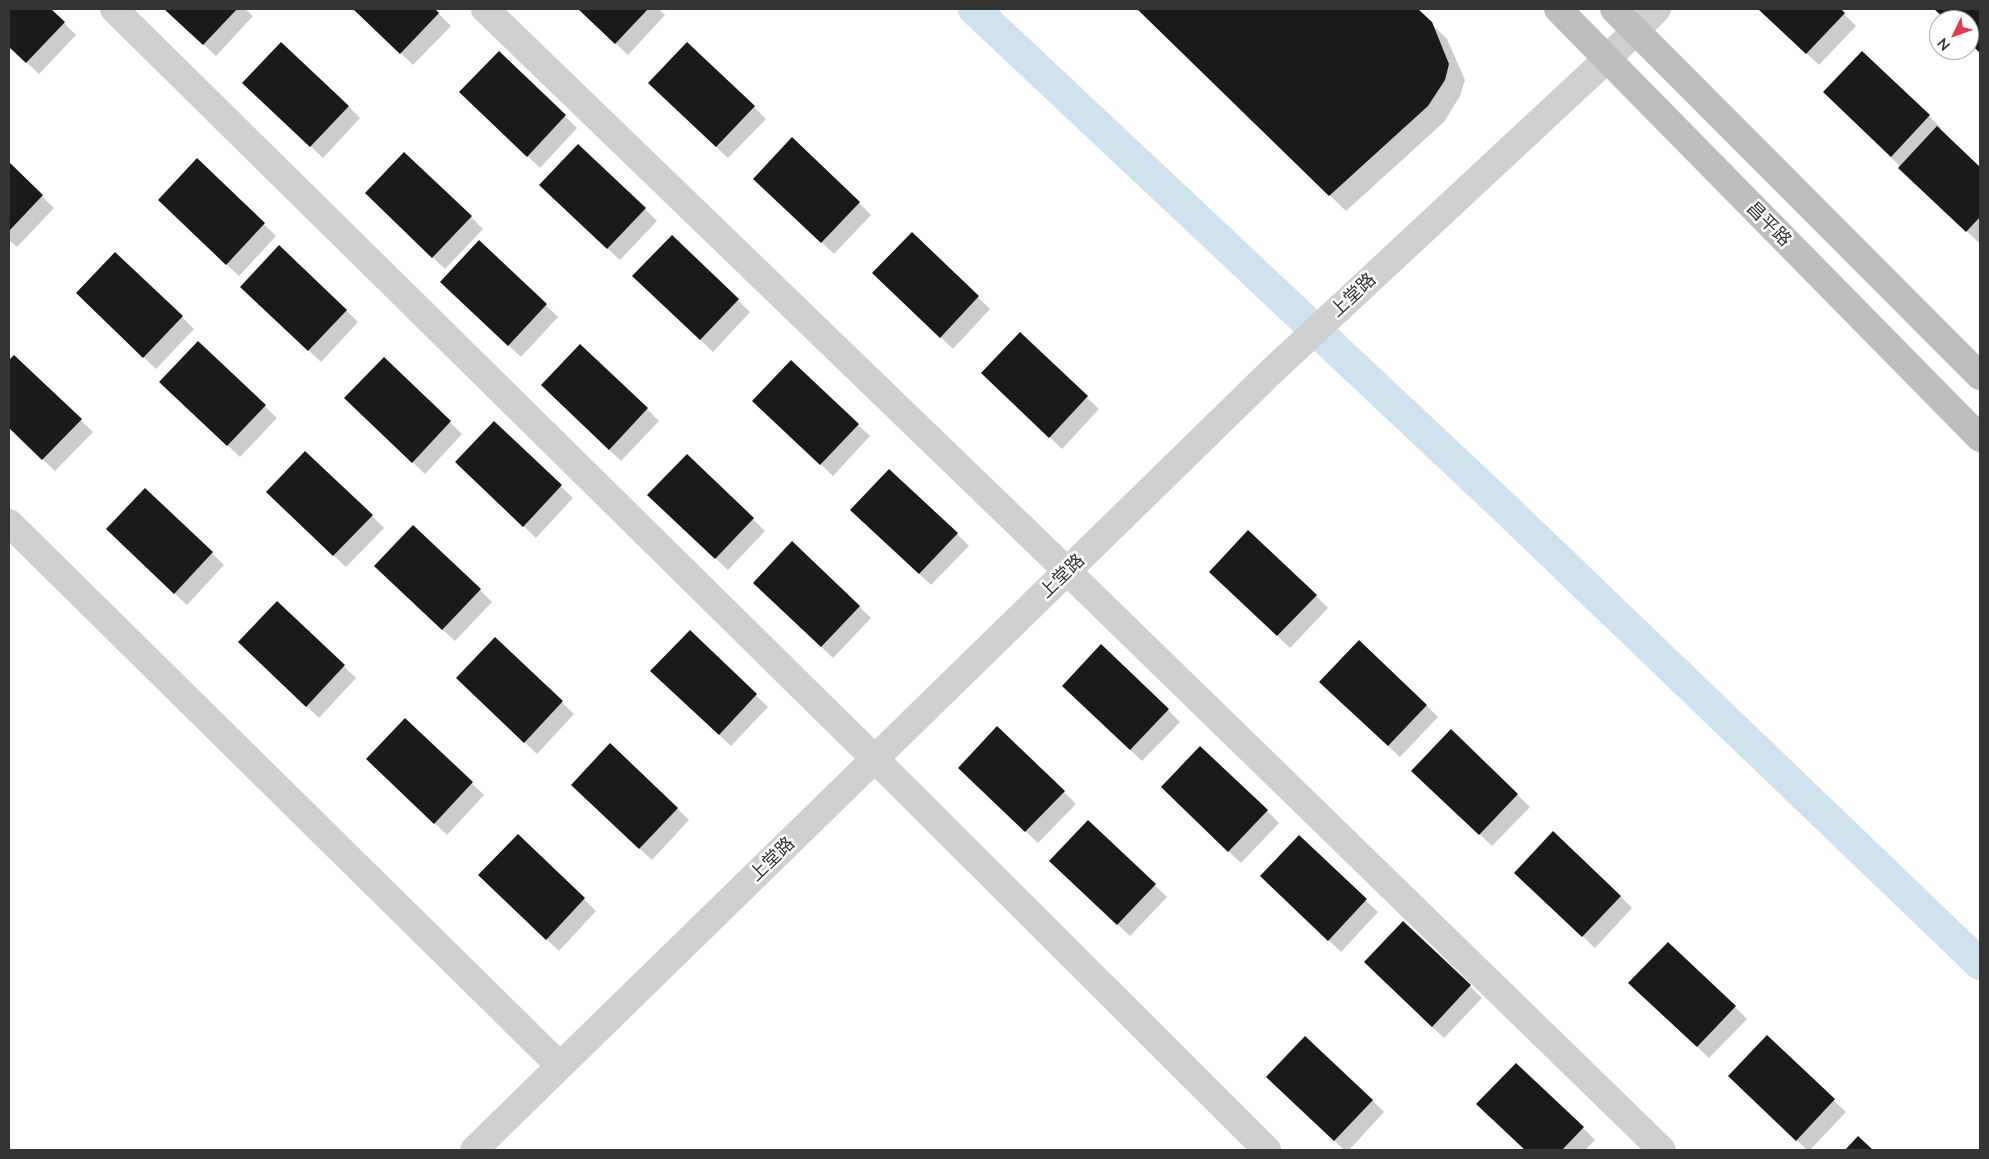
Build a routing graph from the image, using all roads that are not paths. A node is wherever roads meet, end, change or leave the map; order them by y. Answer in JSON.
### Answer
{"nodes":[{"id":1,"x":114,"y":9,"type":"edge"},
{"id":2,"x":485,"y":9,"type":"edge"},
{"id":3,"x":1558,"y":9,"type":"edge"},
{"id":4,"x":1614,"y":9,"type":"edge"},
{"id":5,"x":1657,"y":9,"type":"edge"},
{"id":6,"x":1635,"y":30,"type":"junction"},
{"id":7,"x":1607,"y":59,"type":"junction"},
{"id":8,"x":1980,"y":376,"type":"edge"},
{"id":9,"x":1980,"y":438,"type":"edge"},
{"id":10,"x":9,"y":523,"type":"edge"},
{"id":11,"x":1067,"y":571,"type":"junction"},
{"id":12,"x":875,"y":759,"type":"junction"},
{"id":13,"x":560,"y":1066,"type":"junction"},
{"id":14,"x":474,"y":1150,"type":"edge"},
{"id":15,"x":1268,"y":1150,"type":"edge"},
{"id":16,"x":1662,"y":1150,"type":"edge"}],
"edges":[{"from":1,"to":12,"type":"street"},
{"from":2,"to":11,"type":"street"},
{"from":3,"to":7,"type":"main road","name":"昌平路"},
{"from":4,"to":6,"type":"main road"},
{"from":5,"to":6,"type":"street","name":"上堂路"},
{"from":6,"to":7,"type":"street","name":"上堂路"},
{"from":6,"to":8,"type":"main road"},
{"from":7,"to":9,"type":"main road","name":"昌平路"},
{"from":7,"to":11,"type":"street","name":"上堂路"},
{"from":10,"to":13,"type":"street"},
{"from":11,"to":12,"type":"street","name":"上堂路"},
{"from":11,"to":16,"type":"street"},
{"from":12,"to":13,"type":"street","name":"上堂路"},
{"from":12,"to":15,"type":"street"},
{"from":13,"to":14,"type":"street","name":"上堂路"}]}
